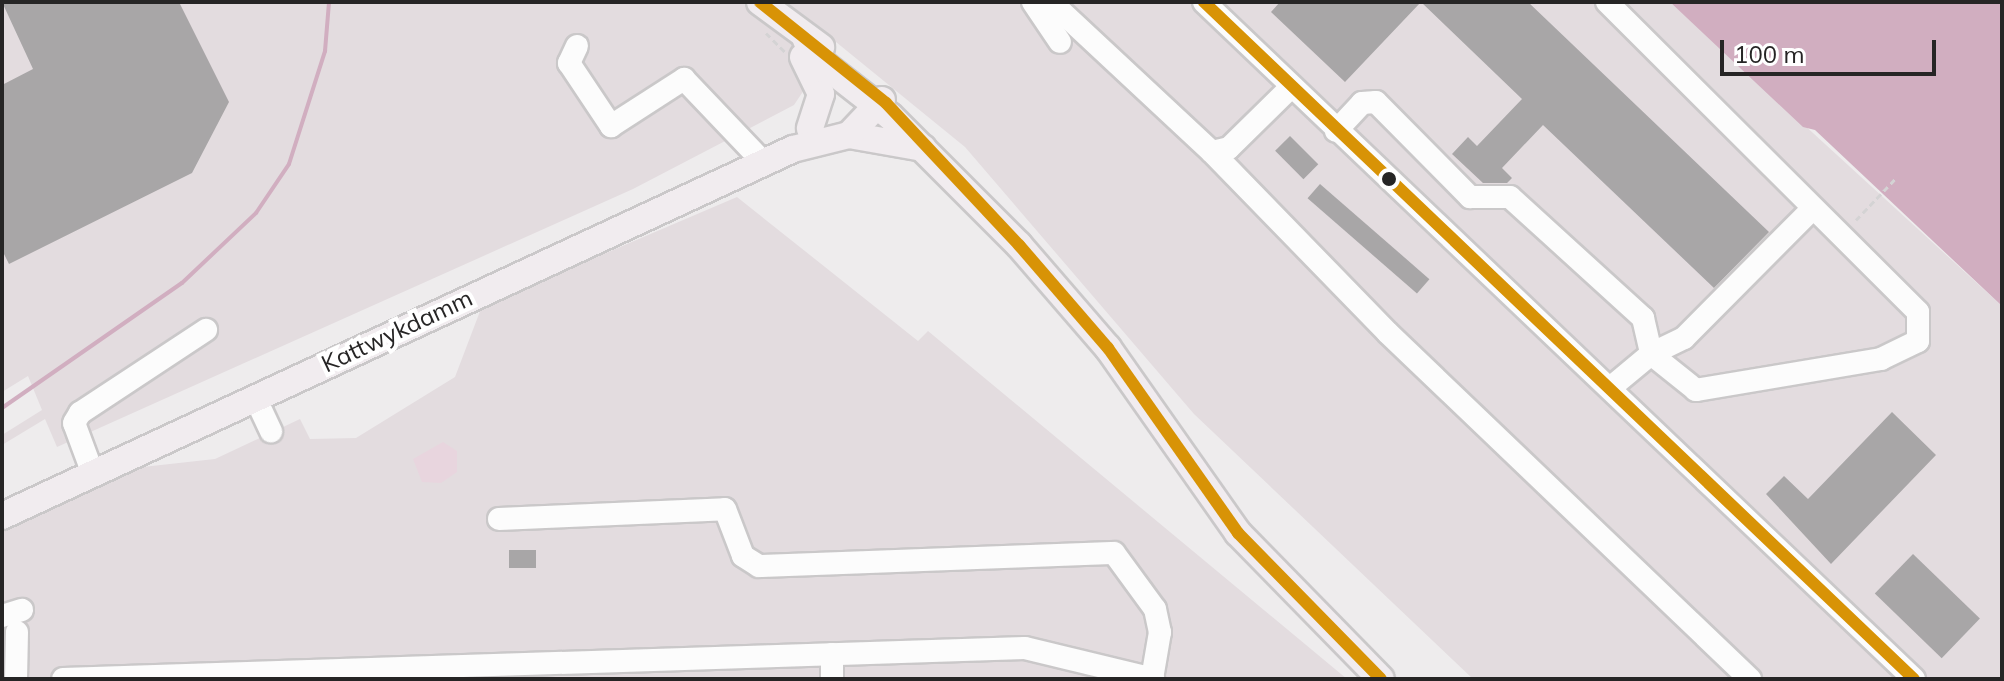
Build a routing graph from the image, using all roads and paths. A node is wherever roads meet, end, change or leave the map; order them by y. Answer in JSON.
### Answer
{"nodes":[{"id":1,"x":1033,"y":2,"type":"edge"},
{"id":2,"x":1051,"y":2,"type":"edge"},
{"id":3,"x":1204,"y":2,"type":"edge"},
{"id":4,"x":1607,"y":2,"type":"edge"},
{"id":5,"x":767,"y":8,"type":"edge"},
{"id":6,"x":1060,"y":42,"type":"dead end"},
{"id":7,"x":577,"y":46,"type":"dead end"},
{"id":8,"x":1290,"y":88,"type":"junction"},
{"id":9,"x":874,"y":100,"type":"junction"},
{"id":10,"x":810,"y":128,"type":"junction"},
{"id":11,"x":1336,"y":131,"type":"junction"},
{"id":12,"x":849,"y":135,"type":"junction"},
{"id":13,"x":793,"y":149,"type":"junction"},
{"id":14,"x":926,"y":149,"type":"junction"},
{"id":15,"x":1212,"y":152,"type":"junction"},
{"id":16,"x":763,"y":162,"type":"junction"},
{"id":17,"x":1896,"y":178,"type":"dead end"},
{"id":18,"x":1813,"y":208,"type":"junction"},
{"id":19,"x":1856,"y":220,"type":"dead end"},
{"id":20,"x":206,"y":330,"type":"dead end"},
{"id":21,"x":1651,"y":354,"type":"junction"},
{"id":22,"x":1610,"y":388,"type":"junction"},
{"id":23,"x":255,"y":397,"type":"junction"},
{"id":24,"x":271,"y":432,"type":"dead end"},
{"id":25,"x":93,"y":474,"type":"junction"},
{"id":26,"x":2,"y":516,"type":"edge"},
{"id":27,"x":499,"y":519,"type":"dead end"},
{"id":28,"x":7,"y":620,"type":"edge"},
{"id":29,"x":832,"y":654,"type":"junction"},
{"id":30,"x":430,"y":673,"type":"edge"},
{"id":31,"x":16,"y":679,"type":"edge"},
{"id":32,"x":63,"y":679,"type":"edge"},
{"id":33,"x":832,"y":679,"type":"edge"},
{"id":34,"x":1153,"y":679,"type":"edge"},
{"id":35,"x":1381,"y":679,"type":"edge"},
{"id":36,"x":1750,"y":679,"type":"edge"},
{"id":37,"x":1914,"y":679,"type":"edge"}],
"edges":[{"from":1,"to":6,"type":"street"},
{"from":2,"to":15,"type":"street"},
{"from":3,"to":8,"type":"street"},
{"from":4,"to":18,"type":"street"},
{"from":5,"to":9,"type":"main road"},
{"from":5,"to":10,"type":"main road"},
{"from":7,"to":16,"type":"street"},
{"from":8,"to":11,"type":"street"},
{"from":8,"to":15,"type":"street"},
{"from":9,"to":10,"type":"main road","name":"Kattwykdamm"},
{"from":9,"to":12,"type":"main road"},
{"from":9,"to":14,"type":"main road"},
{"from":10,"to":13,"type":"main road","name":"Kattwykdamm"},
{"from":11,"to":21,"type":"street"},
{"from":11,"to":22,"type":"street"},
{"from":12,"to":13,"type":"main road","name":"Kattwykdamm"},
{"from":12,"to":14,"type":"main road"},
{"from":13,"to":16,"type":"main road","name":"Kattwykdamm"},
{"from":14,"to":35,"type":"main road"},
{"from":15,"to":36,"type":"street"},
{"from":16,"to":23,"type":"main road","name":"Kattwykdamm"},
{"from":17,"to":19,"type":"path"},
{"from":18,"to":21,"type":"street"},
{"from":18,"to":21,"type":"street"},
{"from":20,"to":25,"type":"street"},
{"from":21,"to":22,"type":"street"},
{"from":22,"to":37,"type":"street"},
{"from":23,"to":24,"type":"street"},
{"from":23,"to":25,"type":"main road","name":"Kattwykdamm"},
{"from":25,"to":26,"type":"main road","name":"Kattwykdamm"},
{"from":27,"to":34,"type":"street"},
{"from":28,"to":31,"type":"street"},
{"from":29,"to":30,"type":"street"},
{"from":29,"to":33,"type":"street"},
{"from":29,"to":34,"type":"street"},
{"from":30,"to":32,"type":"street"}]}
